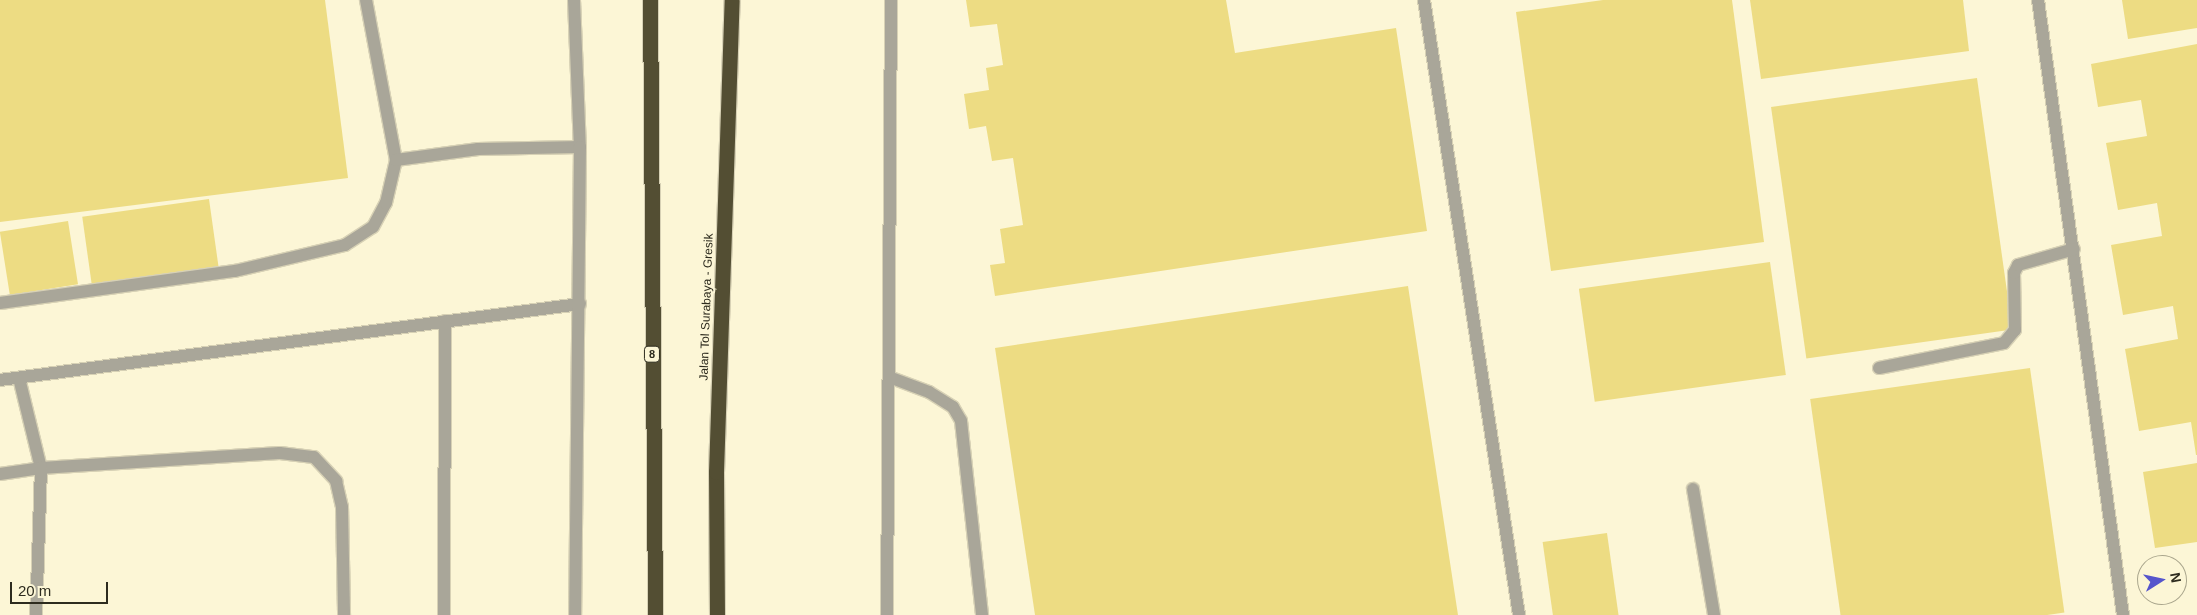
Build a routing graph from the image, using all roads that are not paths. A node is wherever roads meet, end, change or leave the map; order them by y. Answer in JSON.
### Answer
{"nodes":[{"id":1,"x":366,"y":0,"type":"edge"},
{"id":2,"x":574,"y":0,"type":"edge"},
{"id":3,"x":650,"y":0,"type":"edge"},
{"id":4,"x":732,"y":0,"type":"edge"},
{"id":5,"x":892,"y":0,"type":"edge"},
{"id":6,"x":1424,"y":0,"type":"edge"},
{"id":7,"x":2038,"y":0,"type":"edge"},
{"id":8,"x":580,"y":147,"type":"junction"},
{"id":9,"x":396,"y":160,"type":"junction"},
{"id":10,"x":2074,"y":250,"type":"junction"},
{"id":11,"x":0,"y":303,"type":"edge"},
{"id":12,"x":580,"y":304,"type":"junction"},
{"id":13,"x":446,"y":321,"type":"junction"},
{"id":14,"x":1879,"y":368,"type":"dead end"},
{"id":15,"x":889,"y":377,"type":"junction"},
{"id":16,"x":19,"y":378,"type":"junction"},
{"id":17,"x":0,"y":380,"type":"edge"},
{"id":18,"x":41,"y":468,"type":"junction"},
{"id":19,"x":0,"y":474,"type":"edge"},
{"id":20,"x":1693,"y":488,"type":"dead end"},
{"id":21,"x":36,"y":615,"type":"edge"},
{"id":22,"x":344,"y":615,"type":"edge"},
{"id":23,"x":444,"y":615,"type":"edge"},
{"id":24,"x":575,"y":615,"type":"edge"},
{"id":25,"x":655,"y":615,"type":"edge"},
{"id":26,"x":717,"y":615,"type":"edge"},
{"id":27,"x":887,"y":615,"type":"edge"},
{"id":28,"x":982,"y":615,"type":"edge"},
{"id":29,"x":1519,"y":615,"type":"edge"},
{"id":30,"x":1714,"y":615,"type":"edge"},
{"id":31,"x":2123,"y":615,"type":"edge"}],
"edges":[{"from":1,"to":9,"type":"street"},
{"from":2,"to":8,"type":"street"},
{"from":3,"to":25,"type":"highway","number":"8"},
{"from":4,"to":26,"type":"highway","name":"Jalan Tol Surabaya - Gresik"},
{"from":5,"to":15,"type":"street"},
{"from":6,"to":29,"type":"street"},
{"from":7,"to":10,"type":"street"},
{"from":8,"to":9,"type":"street"},
{"from":8,"to":12,"type":"street"},
{"from":9,"to":11,"type":"street"},
{"from":10,"to":14,"type":"street"},
{"from":10,"to":31,"type":"street"},
{"from":12,"to":13,"type":"street"},
{"from":12,"to":24,"type":"street"},
{"from":13,"to":16,"type":"street"},
{"from":13,"to":23,"type":"street"},
{"from":15,"to":27,"type":"street"},
{"from":15,"to":28,"type":"street"},
{"from":16,"to":17,"type":"street"},
{"from":16,"to":18,"type":"street"},
{"from":18,"to":19,"type":"street"},
{"from":18,"to":21,"type":"street"},
{"from":18,"to":22,"type":"street"},
{"from":20,"to":30,"type":"street"}]}
